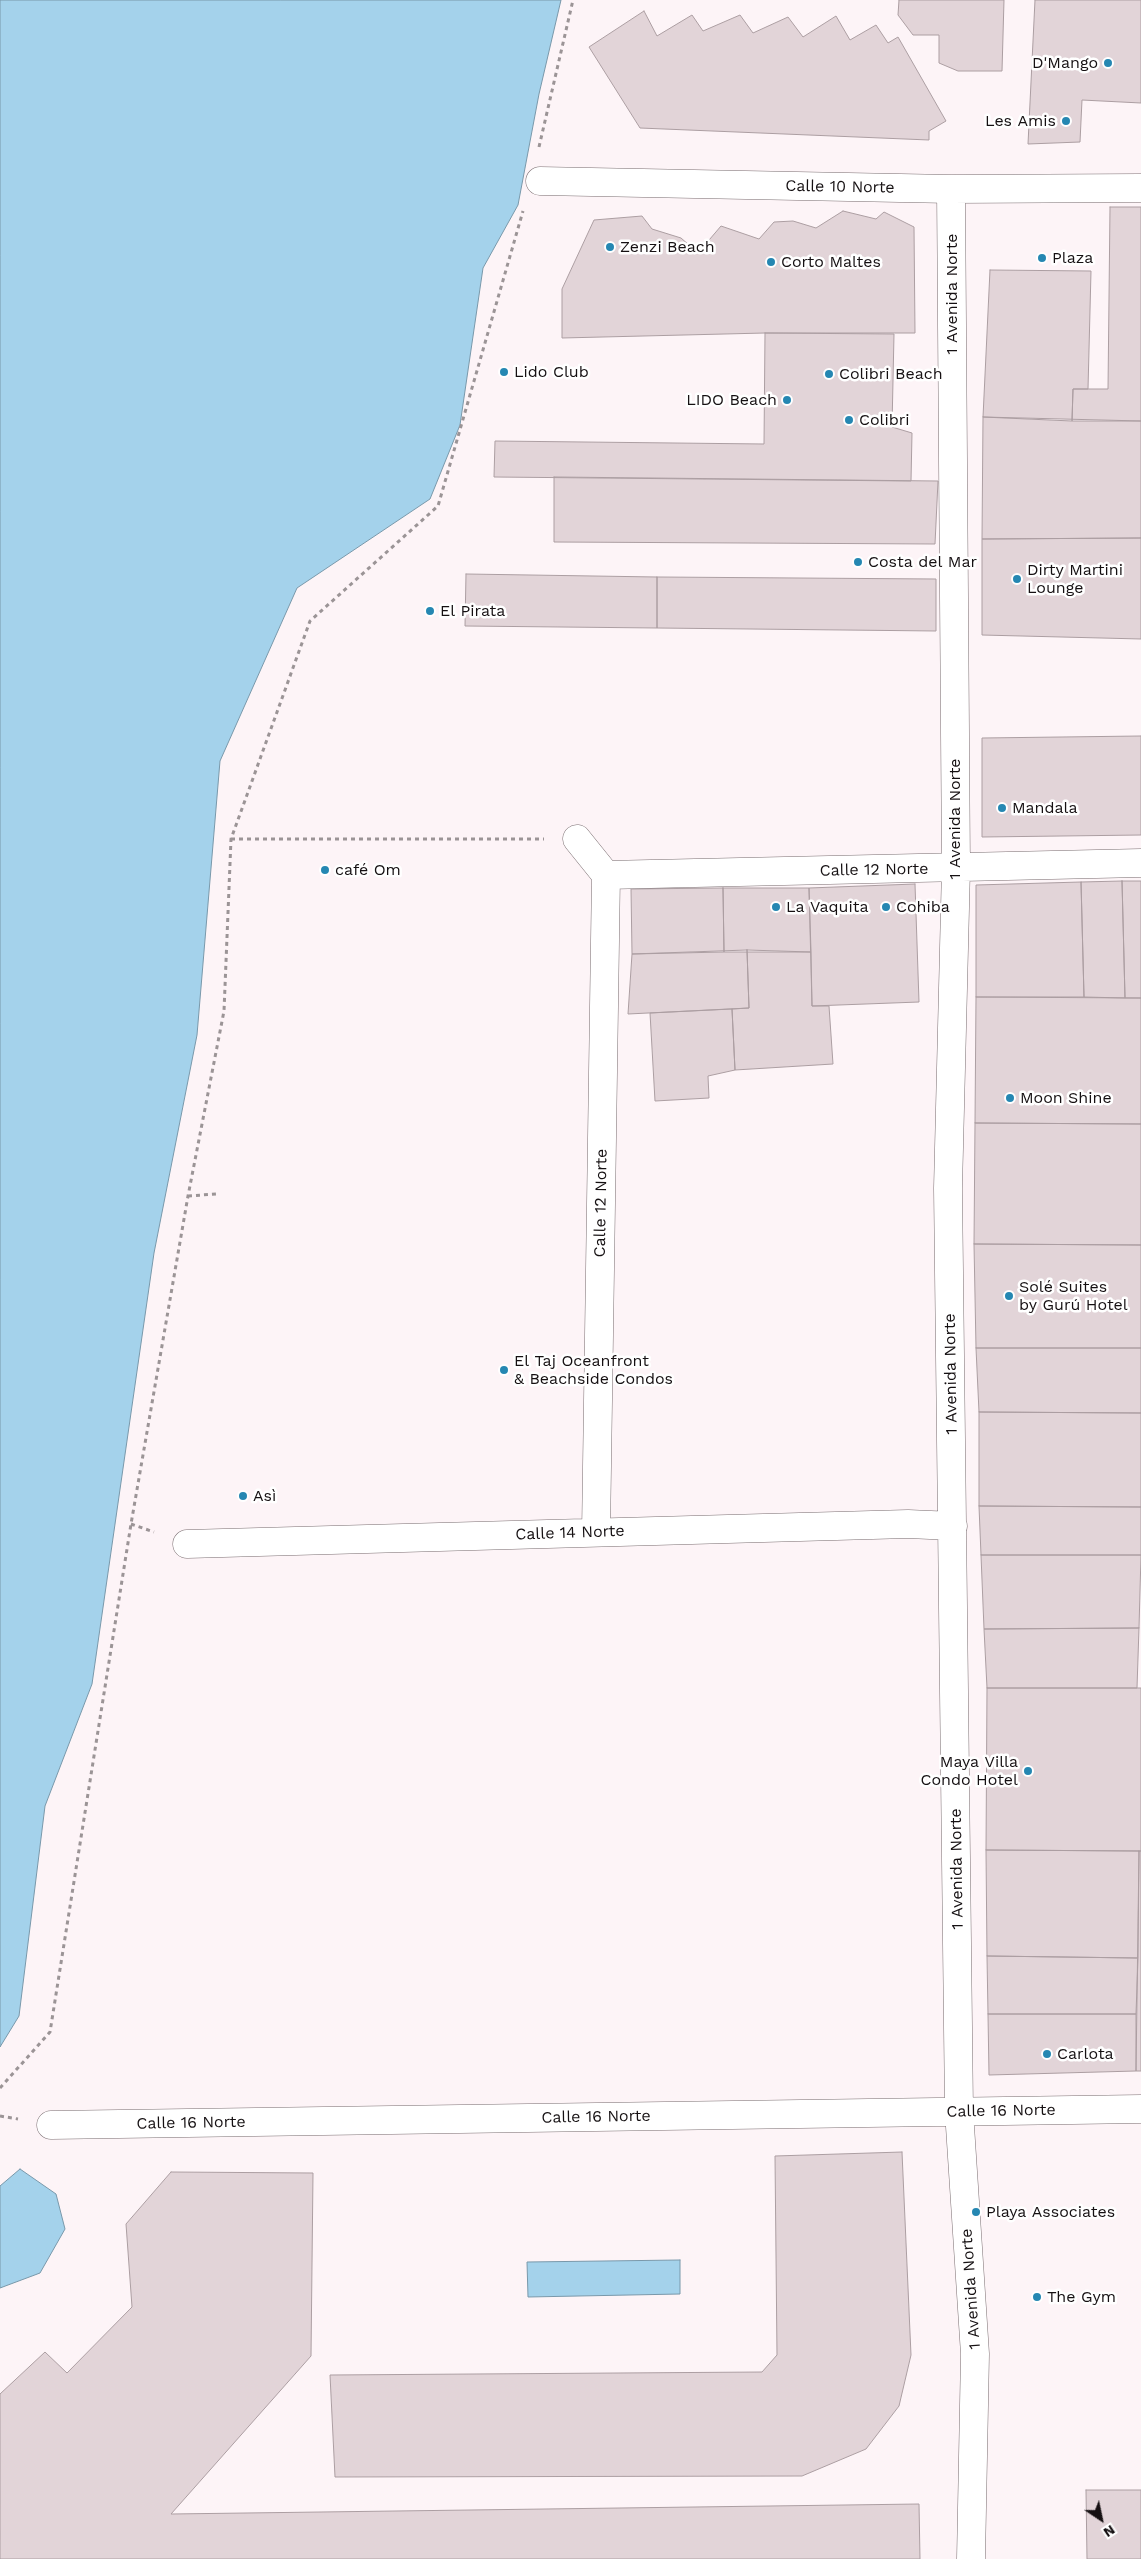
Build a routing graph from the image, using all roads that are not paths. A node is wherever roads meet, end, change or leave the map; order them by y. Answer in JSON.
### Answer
{"nodes":[{"id":1,"x":540,"y":181,"type":"dead end"},
{"id":2,"x":1141,"y":188,"type":"edge"},
{"id":3,"x":951,"y":189,"type":"junction"},
{"id":4,"x":577,"y":839,"type":"road end"},
{"id":5,"x":1141,"y":863,"type":"edge"},
{"id":6,"x":956,"y":868,"type":"junction"},
{"id":7,"x":606,"y":875,"type":"junction"},
{"id":8,"x":953,"y":1526,"type":"junction"},
{"id":9,"x":596,"y":1532,"type":"junction"},
{"id":10,"x":187,"y":1544,"type":"dead end"},
{"id":11,"x":1141,"y":2109,"type":"edge"},
{"id":12,"x":959,"y":2111,"type":"junction"},
{"id":13,"x":51,"y":2125,"type":"dead end"},
{"id":14,"x":971,"y":2559,"type":"edge"}],
"edges":[{"from":1,"to":3,"type":"street","name":"Calle 10 Norte"},
{"from":2,"to":3,"type":"street","name":"Calle 10 Norte"},
{"from":3,"to":6,"type":"street","name":"1 Avenida Norte"},
{"from":4,"to":7,"type":"street"},
{"from":5,"to":6,"type":"street","name":"Calle 12 Norte"},
{"from":6,"to":7,"type":"street","name":"Calle 12 Norte"},
{"from":6,"to":8,"type":"street","name":"1 Avenida Norte"},
{"from":7,"to":9,"type":"street","name":"Calle 12 Norte"},
{"from":8,"to":9,"type":"street","name":"Calle 14 Norte"},
{"from":8,"to":12,"type":"street","name":"1 Avenida Norte"},
{"from":9,"to":10,"type":"street","name":"Calle 14 Norte"},
{"from":11,"to":12,"type":"street","name":"Calle 16 Norte"},
{"from":12,"to":13,"type":"street","name":"Calle 16 Norte"},
{"from":12,"to":14,"type":"street","name":"1 Avenida Norte"}]}
